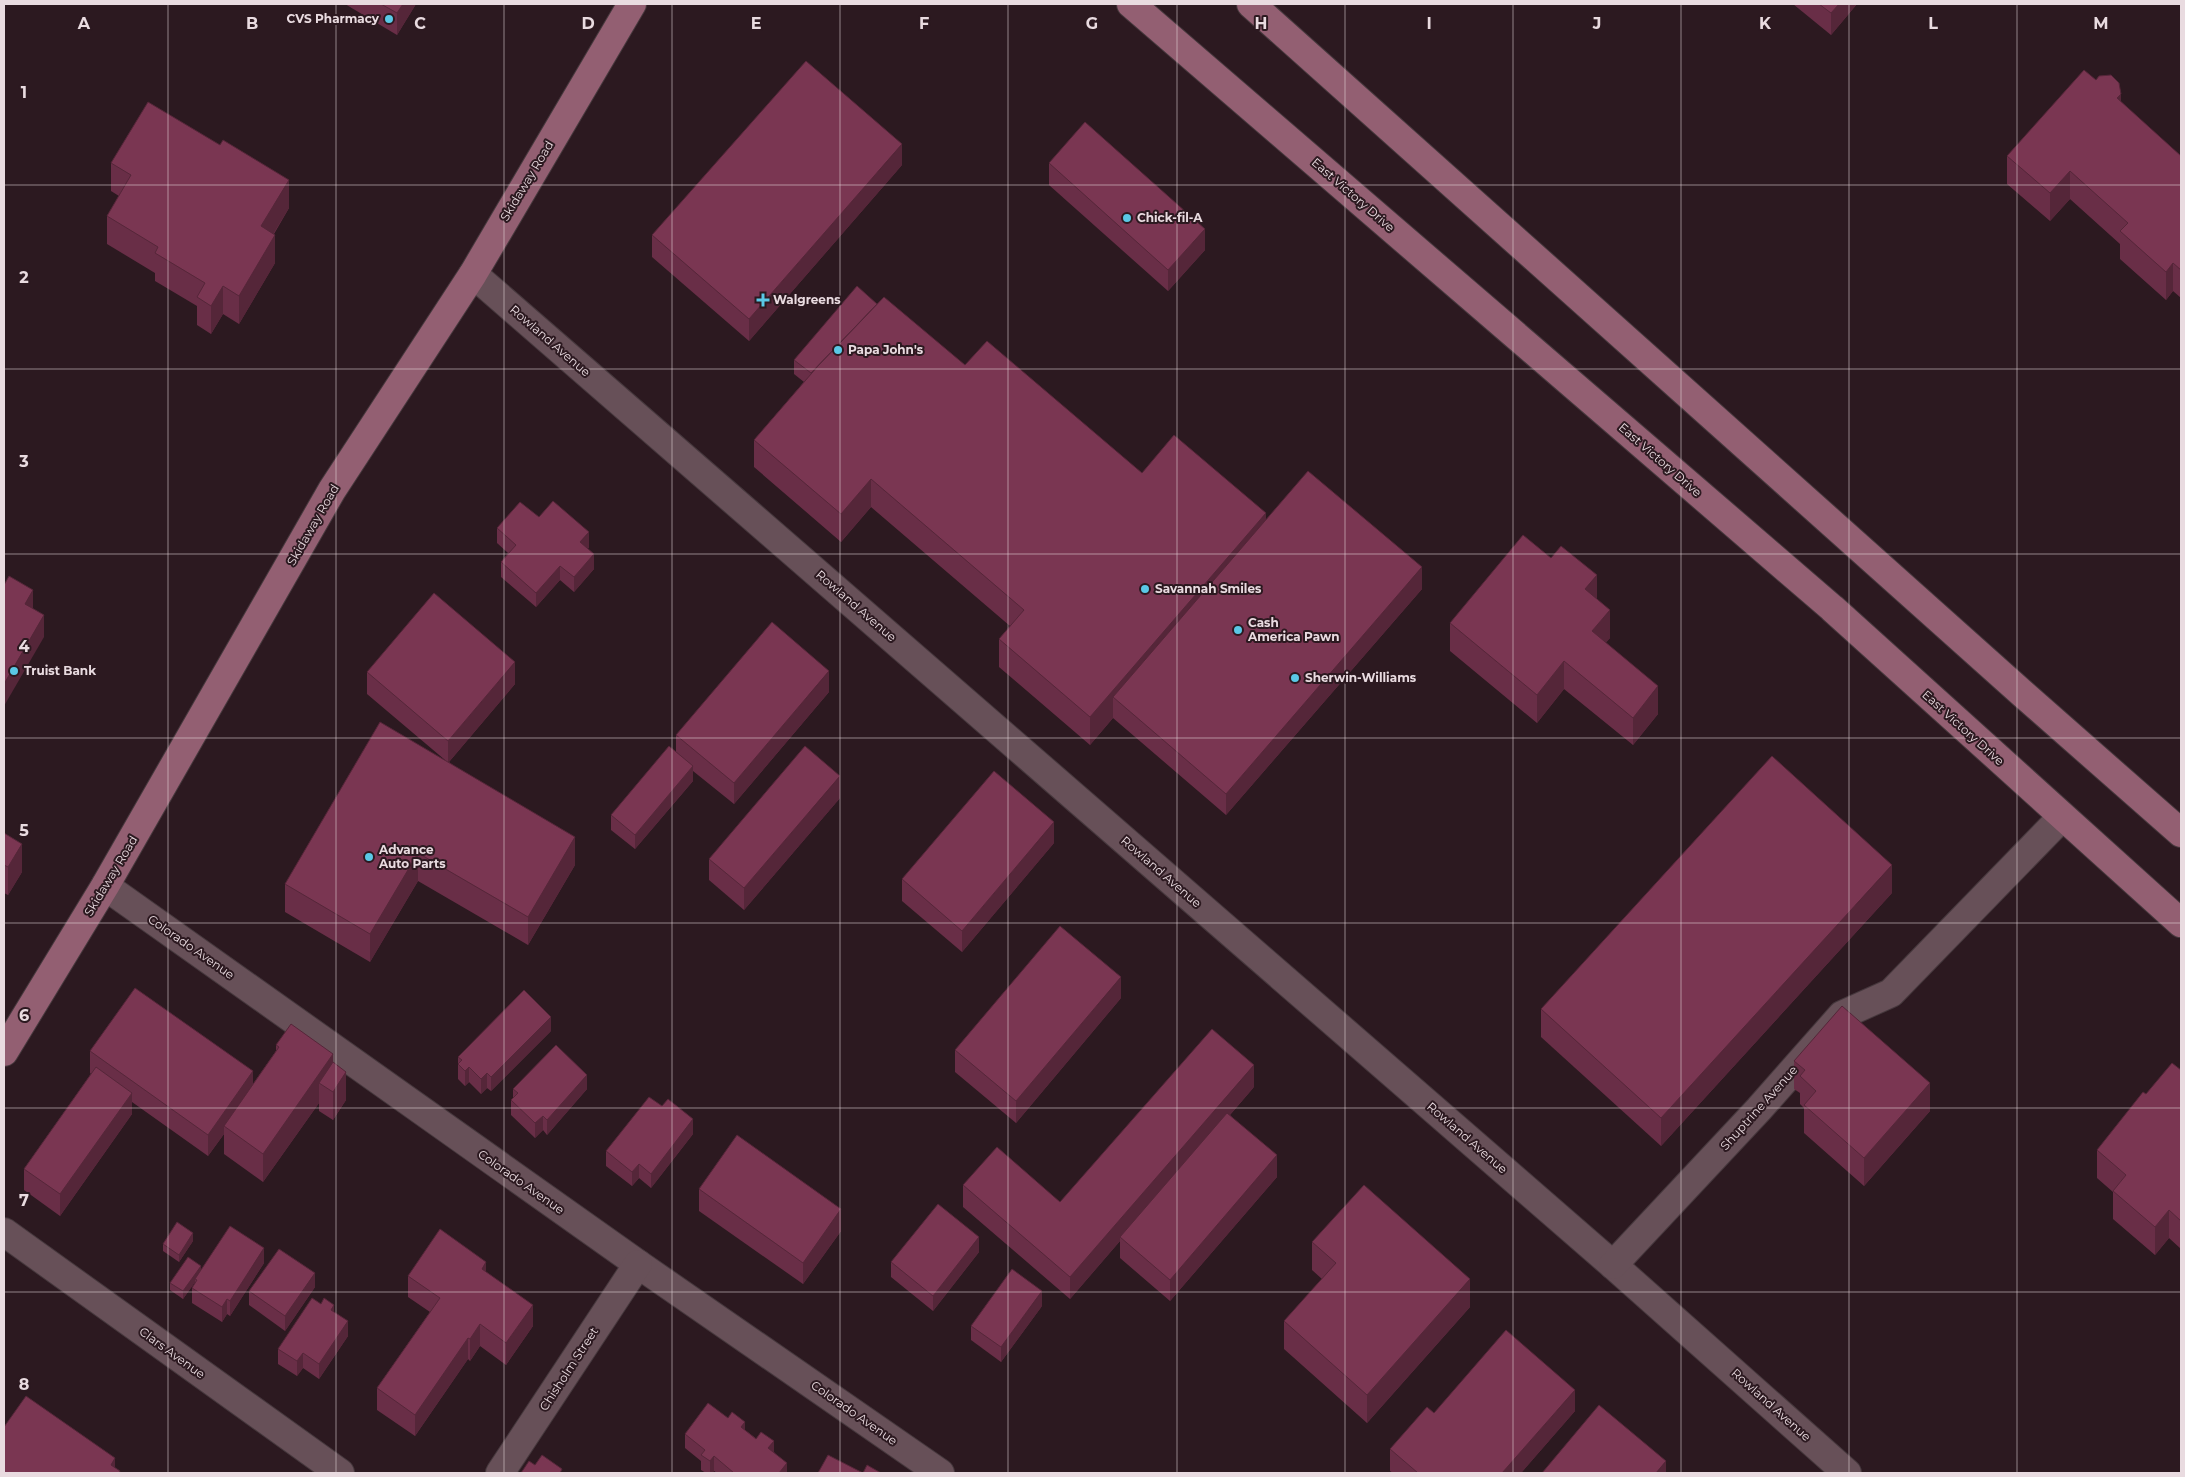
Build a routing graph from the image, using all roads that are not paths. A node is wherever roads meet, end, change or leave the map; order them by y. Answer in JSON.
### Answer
{"nodes":[{"id":1,"x":632,"y":4,"type":"edge"},
{"id":2,"x":1131,"y":4,"type":"edge"},
{"id":3,"x":1251,"y":4,"type":"edge"},
{"id":4,"x":472,"y":274,"type":"junction"},
{"id":5,"x":2062,"y":816,"type":"junction"},
{"id":6,"x":2181,"y":833,"type":"edge"},
{"id":7,"x":105,"y":886,"type":"junction"},
{"id":8,"x":2181,"y":924,"type":"edge"},
{"id":9,"x":4,"y":1052,"type":"edge"},
{"id":10,"x":4,"y":1232,"type":"edge"},
{"id":11,"x":638,"y":1264,"type":"junction"},
{"id":12,"x":1613,"y":1265,"type":"junction"},
{"id":13,"x":340,"y":1473,"type":"edge"},
{"id":14,"x":500,"y":1473,"type":"edge"},
{"id":15,"x":940,"y":1473,"type":"edge"},
{"id":16,"x":1847,"y":1473,"type":"edge"}],
"edges":[{"from":1,"to":4,"type":"main road","name":"Skidaway Road"},
{"from":2,"to":5,"type":"main road","name":"East Victory Drive"},
{"from":3,"to":6,"type":"main road"},
{"from":4,"to":7,"type":"main road","name":"Skidaway Road"},
{"from":4,"to":12,"type":"street","name":"Rowland Avenue"},
{"from":5,"to":8,"type":"main road","name":"East Victory Drive"},
{"from":5,"to":12,"type":"street","name":"Shuptrine Avenue"},
{"from":7,"to":9,"type":"main road","name":"Skidaway Road"},
{"from":7,"to":11,"type":"street","name":"Colorado Avenue"},
{"from":10,"to":13,"type":"street","name":"Clars Avenue"},
{"from":11,"to":14,"type":"street","name":"Chisholm Street"},
{"from":11,"to":15,"type":"street","name":"Colorado Avenue"},
{"from":12,"to":16,"type":"street","name":"Rowland Avenue"}]}
